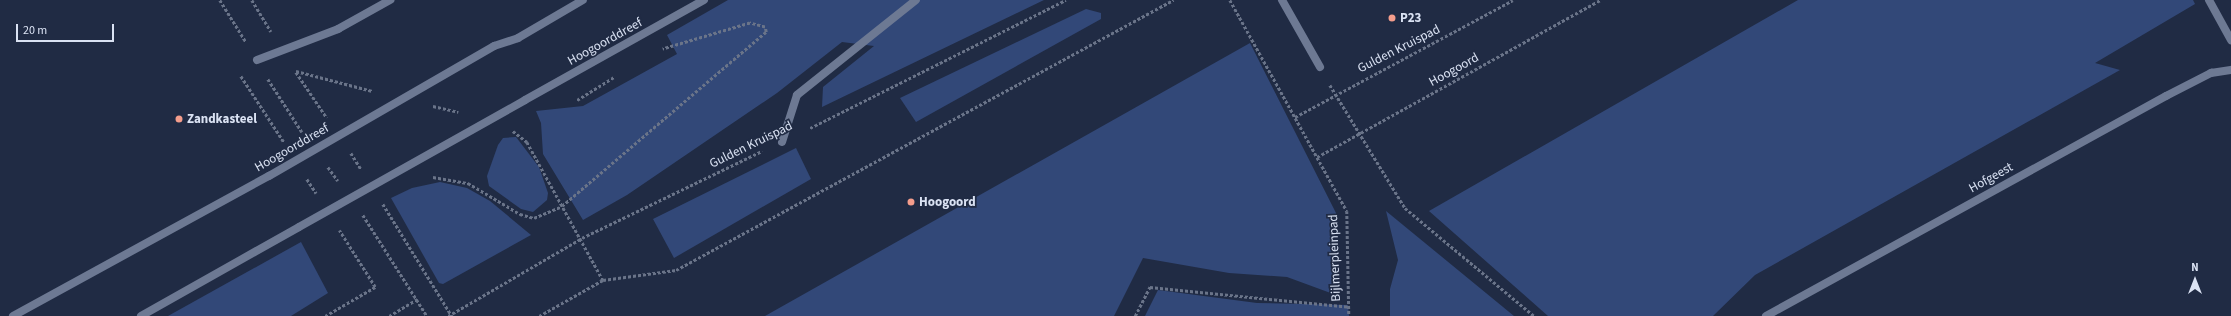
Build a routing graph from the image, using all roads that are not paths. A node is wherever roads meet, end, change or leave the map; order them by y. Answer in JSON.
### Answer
{"nodes":[{"id":1,"x":390,"y":0,"type":"edge"},
{"id":2,"x":583,"y":0,"type":"edge"},
{"id":3,"x":704,"y":0,"type":"edge"},
{"id":4,"x":916,"y":0,"type":"edge"},
{"id":5,"x":1282,"y":0,"type":"edge"},
{"id":6,"x":2209,"y":0,"type":"edge"},
{"id":7,"x":2231,"y":40,"type":"edge"},
{"id":8,"x":257,"y":60,"type":"road end"},
{"id":9,"x":1320,"y":67,"type":"road end"},
{"id":10,"x":2231,"y":70,"type":"edge"},
{"id":11,"x":782,"y":142,"type":"road end"},
{"id":12,"x":13,"y":316,"type":"edge"},
{"id":13,"x":141,"y":316,"type":"edge"},
{"id":14,"x":1766,"y":316,"type":"edge"}],
"edges":[{"from":1,"to":8,"type":"street"},
{"from":2,"to":12,"type":"street","name":"Hoogoorddreef","bridge":true},
{"from":3,"to":13,"type":"street","name":"Hoogoorddreef","bridge":true},
{"from":4,"to":11,"type":"street"},
{"from":5,"to":9,"type":"street"},
{"from":6,"to":7,"type":"street"},
{"from":10,"to":14,"type":"street","name":"Hofgeest"}]}
